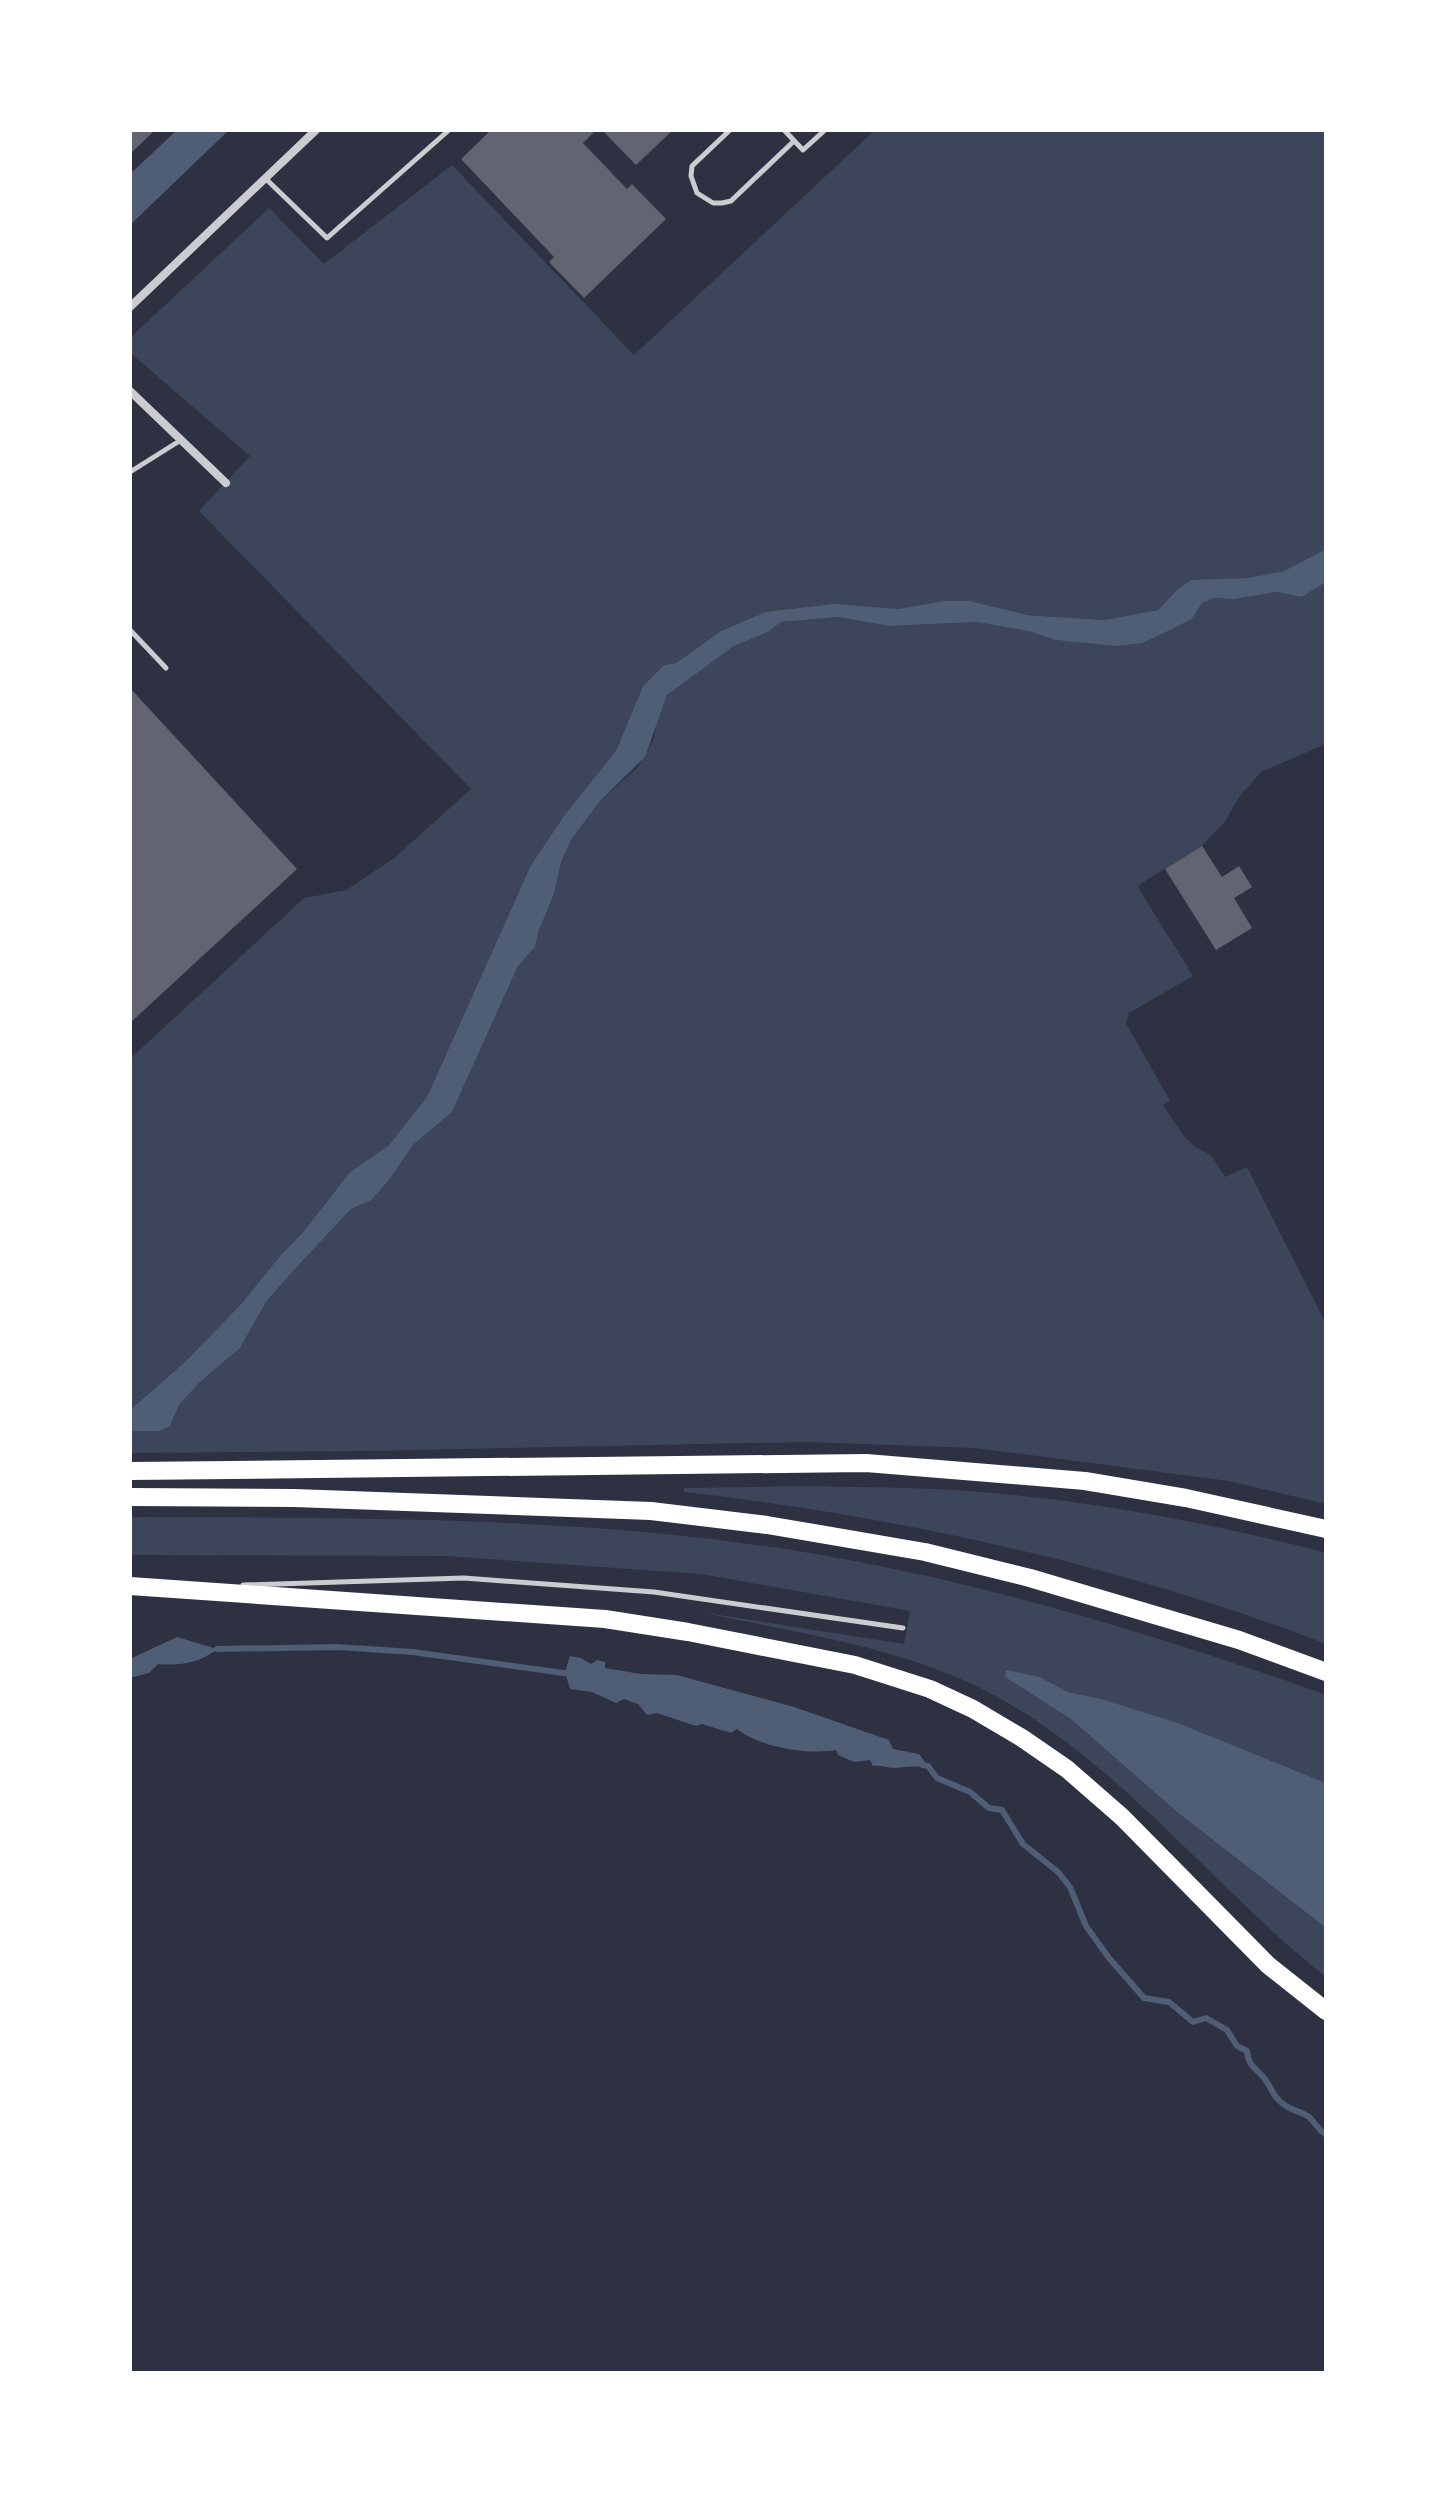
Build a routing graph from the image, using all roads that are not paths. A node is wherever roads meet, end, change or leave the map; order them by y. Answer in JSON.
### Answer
{"nodes":[{"id":1,"x":316,"y":130,"type":"edge"},
{"id":2,"x":449,"y":130,"type":"edge"},
{"id":3,"x":730,"y":130,"type":"edge"},
{"id":4,"x":784,"y":130,"type":"edge"},
{"id":5,"x":825,"y":130,"type":"edge"},
{"id":6,"x":794,"y":141,"type":"junction"},
{"id":7,"x":265,"y":178,"type":"junction"},
{"id":8,"x":130,"y":307,"type":"edge"},
{"id":9,"x":130,"y":391,"type":"edge"},
{"id":10,"x":181,"y":440,"type":"junction"},
{"id":11,"x":130,"y":472,"type":"edge"},
{"id":12,"x":226,"y":483,"type":"dead end"},
{"id":13,"x":130,"y":630,"type":"edge"},
{"id":14,"x":166,"y":668,"type":"dead end"},
{"id":15,"x":130,"y":1471,"type":"edge"},
{"id":16,"x":130,"y":1497,"type":"edge"},
{"id":17,"x":1326,"y":1529,"type":"edge"},
{"id":18,"x":130,"y":1586,"type":"edge"},
{"id":19,"x":178,"y":1588,"type":"junction"},
{"id":20,"x":903,"y":1628,"type":"dead end"},
{"id":21,"x":1326,"y":1672,"type":"edge"},
{"id":22,"x":1326,"y":2011,"type":"edge"}],
"edges":[{"from":1,"to":7,"type":"street"},
{"from":2,"to":7,"type":"lane"},
{"from":3,"to":6,"type":"lane"},
{"from":4,"to":6,"type":"lane"},
{"from":5,"to":6,"type":"lane"},
{"from":7,"to":8,"type":"street"},
{"from":9,"to":10,"type":"street"},
{"from":10,"to":11,"type":"lane"},
{"from":10,"to":12,"type":"street"},
{"from":13,"to":14,"type":"lane"},
{"from":15,"to":17,"type":"highway"},
{"from":16,"to":21,"type":"highway"},
{"from":18,"to":19,"type":"highway"},
{"from":19,"to":20,"type":"lane"},
{"from":19,"to":22,"type":"highway"}]}
